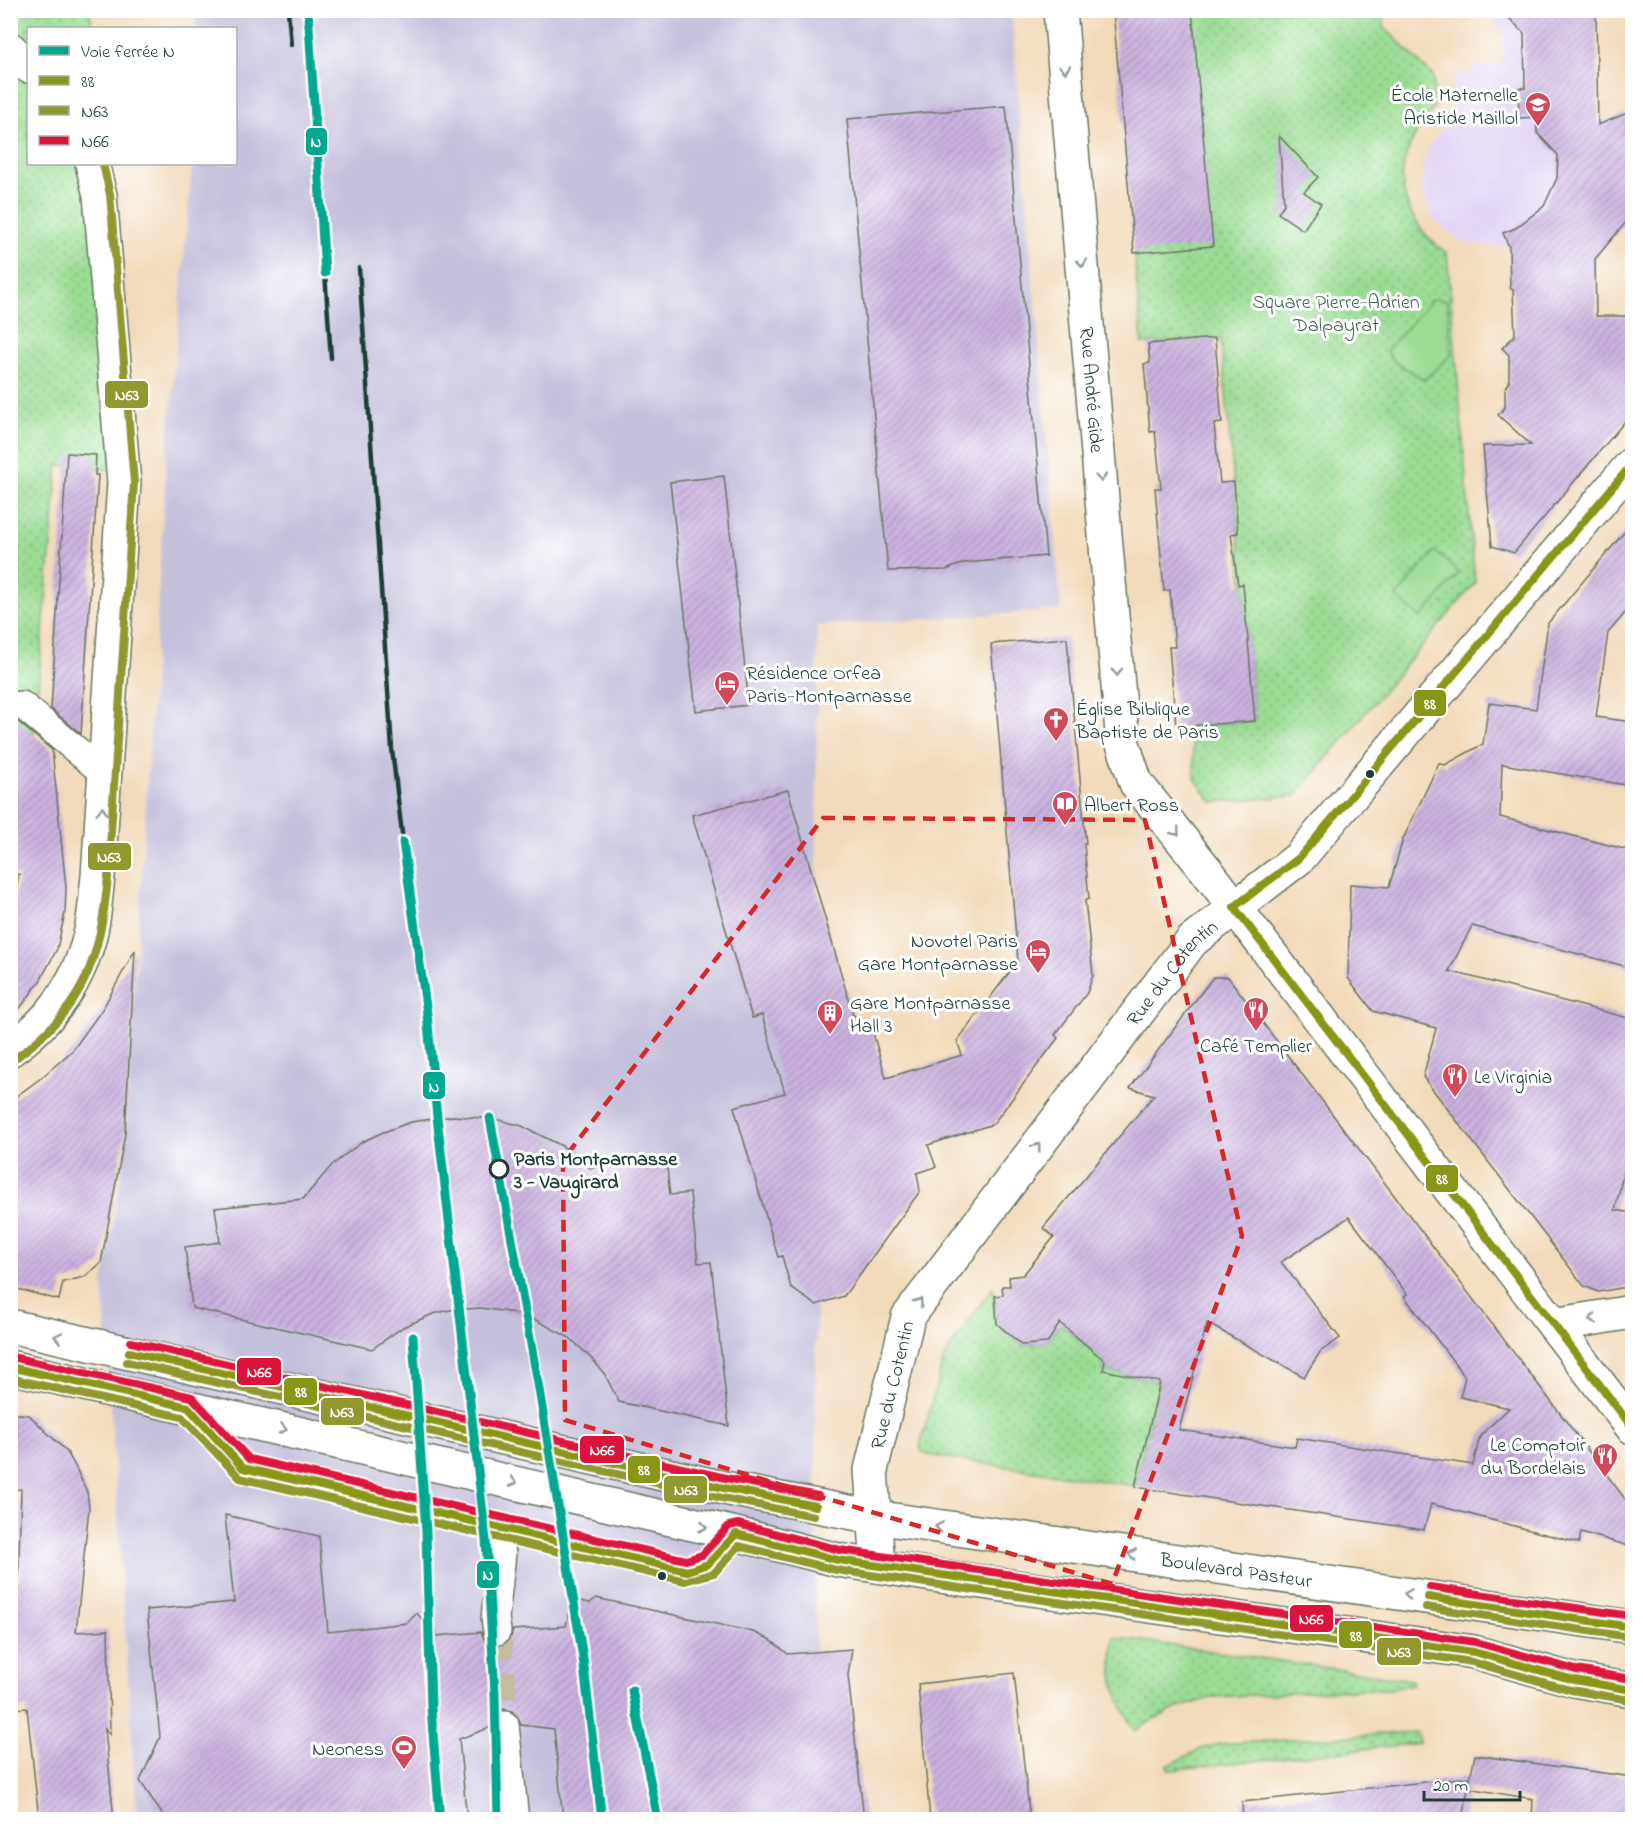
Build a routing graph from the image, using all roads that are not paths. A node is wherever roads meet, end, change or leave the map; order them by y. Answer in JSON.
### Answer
{"nodes":[{"id":1,"x":1060,"y":10,"type":"edge"},
{"id":2,"x":10,"y":50,"type":"edge"},
{"id":3,"x":27,"y":65,"type":"edge"},
{"id":4,"x":92,"y":165,"type":"edge"},
{"id":5,"x":1632,"y":464,"type":"edge"},
{"id":6,"x":10,"y":706,"type":"edge"},
{"id":7,"x":104,"y":773,"type":"junction"},
{"id":8,"x":1234,"y":908,"type":"junction"},
{"id":9,"x":10,"y":1050,"type":"edge"},
{"id":10,"x":1632,"y":1312,"type":"edge"},
{"id":11,"x":1554,"y":1325,"type":"junction"},
{"id":12,"x":10,"y":1326,"type":"edge"},
{"id":13,"x":10,"y":1367,"type":"edge"},
{"id":14,"x":1632,"y":1427,"type":"edge"},
{"id":15,"x":874,"y":1517,"type":"junction"},
{"id":16,"x":501,"y":1553,"type":"dead end"},
{"id":17,"x":878,"y":1566,"type":"junction"},
{"id":18,"x":1632,"y":1627,"type":"edge"},
{"id":19,"x":496,"y":1631,"type":"tunnel mouth"},
{"id":20,"x":1632,"y":1690,"type":"edge"},
{"id":21,"x":505,"y":1725,"type":"tunnel mouth"},
{"id":22,"x":515,"y":1820,"type":"edge"}],
"edges":[{"from":1,"to":8,"type":"main road","name":"Rue André Gide","one_way":true},
{"from":2,"to":3,"type":"main road"},
{"from":4,"to":7,"type":"main road"},
{"from":5,"to":8,"type":"main road","name":"Rue du Cotentin"},
{"from":6,"to":7,"type":"street"},
{"from":9,"to":7,"type":"main road","one_way":true},
{"from":8,"to":11,"type":"main road","name":"Rue André Gide"},
{"from":15,"to":8,"type":"main road","name":"Rue du Cotentin","one_way":true},
{"from":10,"to":11,"type":"main road","one_way":true},
{"from":11,"to":14,"type":"main road","name":"Rue André Gide"},
{"from":15,"to":12,"type":"main road","name":"Boulevard Pasteur","one_way":true},
{"from":13,"to":17,"type":"main road","one_way":true},
{"from":15,"to":17,"type":"main road","name":"Rue du Cotentin"},
{"from":18,"to":15,"type":"main road","name":"Boulevard Pasteur","one_way":true},
{"from":16,"to":19,"type":"street"},
{"from":17,"to":20,"type":"main road"},
{"from":21,"to":22,"type":"street"}]}
